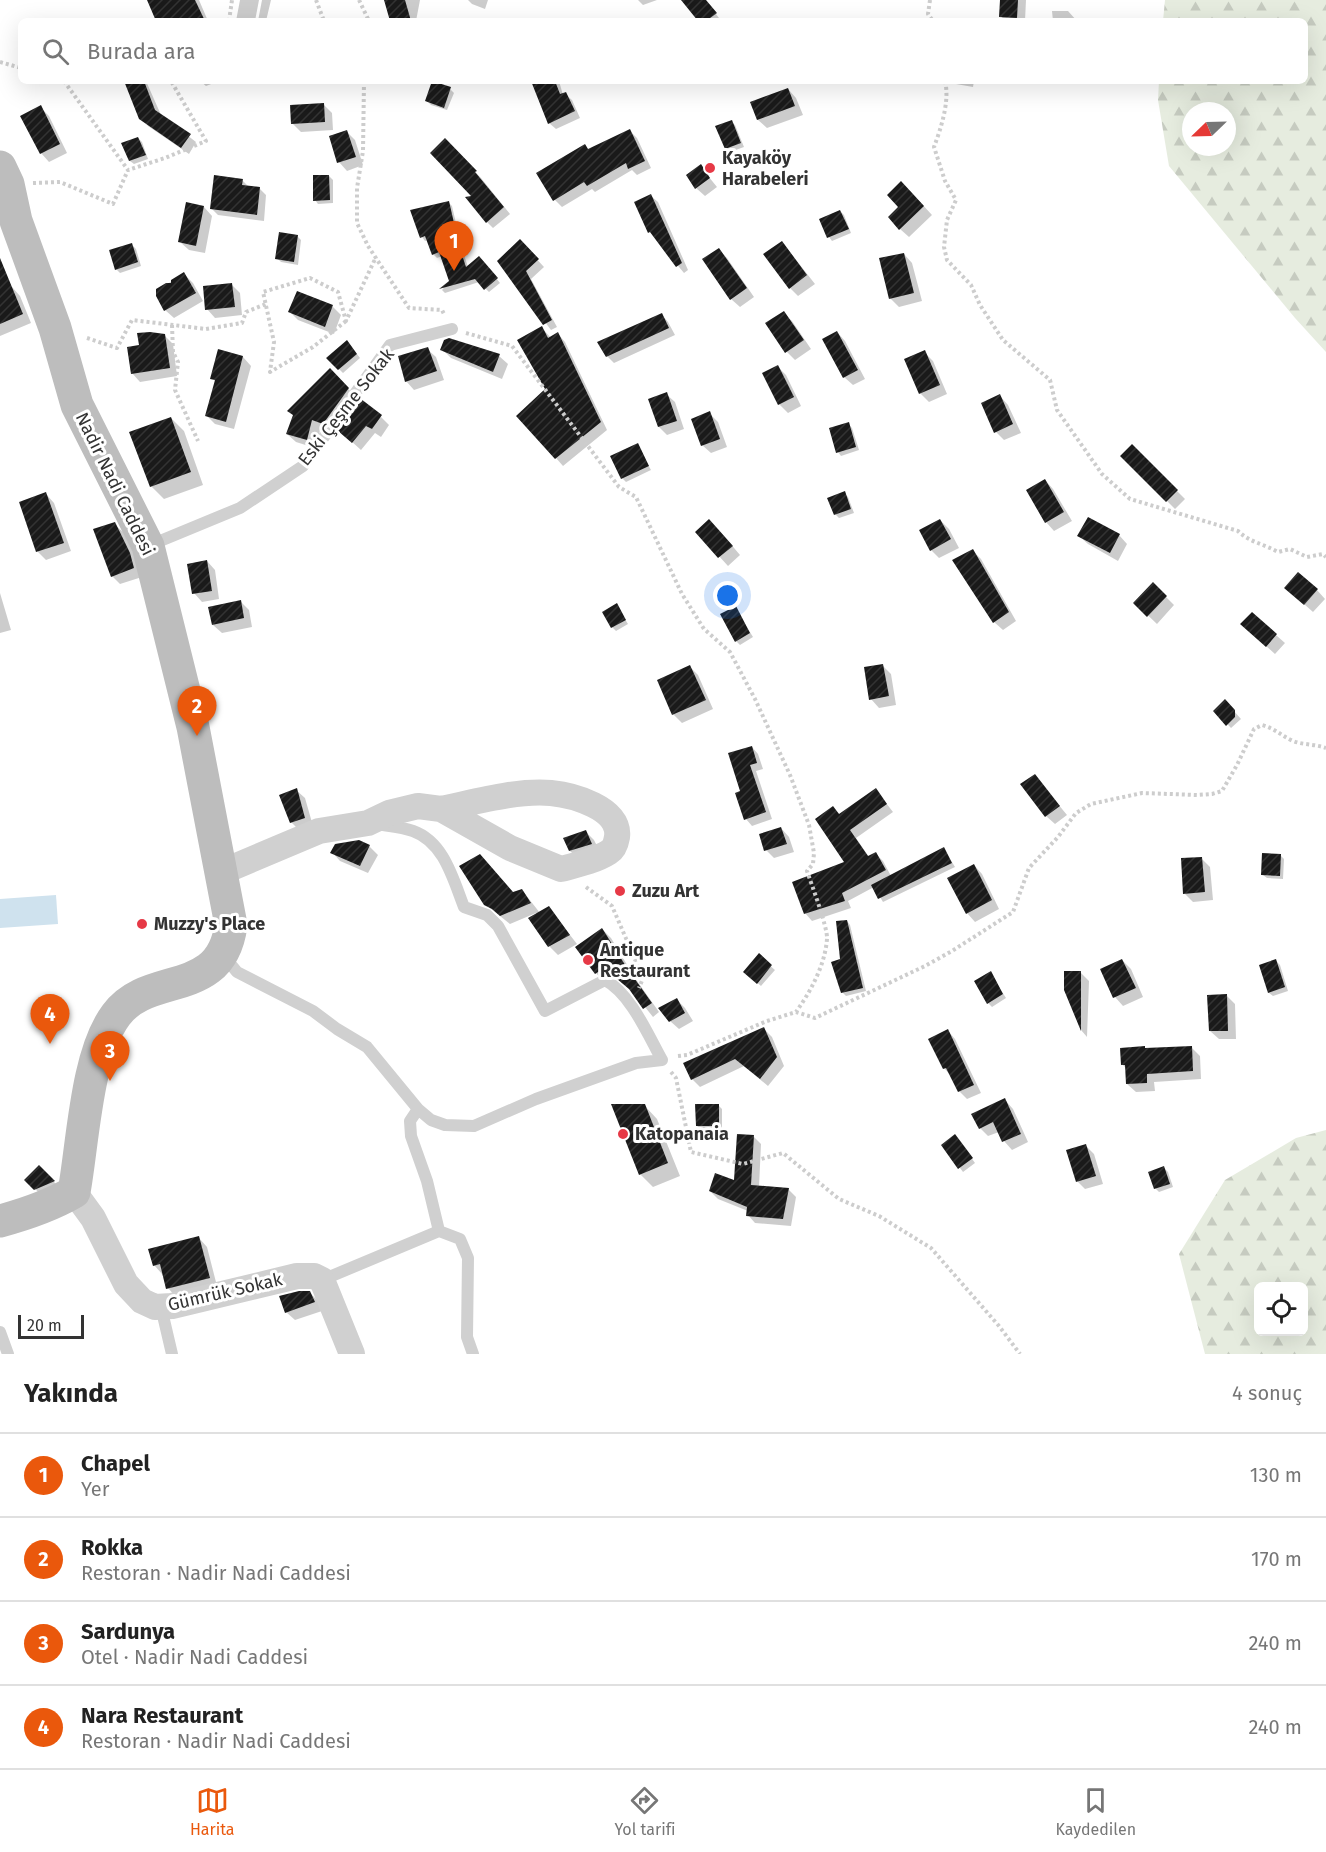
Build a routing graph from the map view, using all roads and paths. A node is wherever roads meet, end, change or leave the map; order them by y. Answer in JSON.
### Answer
{"nodes":[{"id":1,"x":232,"y":0,"type":"edge"},
{"id":2,"x":316,"y":0,"type":"edge"},
{"id":3,"x":358,"y":0,"type":"edge"},
{"id":4,"x":930,"y":0,"type":"edge"},
{"id":5,"x":229,"y":18,"type":"edge"},
{"id":6,"x":323,"y":18,"type":"edge"},
{"id":7,"x":367,"y":18,"type":"edge"},
{"id":8,"x":931,"y":18,"type":"edge"},
{"id":9,"x":0,"y":62,"type":"edge"},
{"id":10,"x":18,"y":67,"type":"edge"},
{"id":11,"x":66,"y":84,"type":"edge"},
{"id":12,"x":173,"y":84,"type":"edge"},
{"id":13,"x":364,"y":84,"type":"edge"},
{"id":14,"x":946,"y":84,"type":"edge"},
{"id":15,"x":128,"y":170,"type":"junction"},
{"id":16,"x":4,"y":175,"type":"edge"},
{"id":17,"x":8,"y":221,"type":"edge"},
{"id":18,"x":376,"y":256,"type":"junction"},
{"id":19,"x":266,"y":304,"type":"junction"},
{"id":20,"x":346,"y":321,"type":"junction"},
{"id":21,"x":172,"y":325,"type":"junction"},
{"id":22,"x":55,"y":327,"type":"junction"},
{"id":23,"x":452,"y":329,"type":"junction"},
{"id":24,"x":198,"y":441,"type":"dead end"},
{"id":25,"x":148,"y":546,"type":"junction"},
{"id":26,"x":1326,"y":557,"type":"edge"},
{"id":27,"x":1326,"y":748,"type":"edge"},
{"id":28,"x":441,"y":809,"type":"junction"},
{"id":29,"x":368,"y":823,"type":"junction"},
{"id":30,"x":561,"y":869,"type":"junction"},
{"id":31,"x":222,"y":872,"type":"junction"},
{"id":32,"x":223,"y":955,"type":"junction"},
{"id":33,"x":632,"y":1007,"type":"junction"},
{"id":34,"x":796,"y":1012,"type":"junction"},
{"id":35,"x":662,"y":1060,"type":"junction"},
{"id":36,"x":418,"y":1109,"type":"junction"},
{"id":37,"x":74,"y":1192,"type":"junction"},
{"id":38,"x":0,"y":1221,"type":"edge"},
{"id":39,"x":439,"y":1232,"type":"junction"},
{"id":40,"x":322,"y":1280,"type":"junction"},
{"id":41,"x":161,"y":1307,"type":"junction"},
{"id":42,"x":0,"y":1332,"type":"edge"},
{"id":43,"x":8,"y":1354,"type":"edge"},
{"id":44,"x":171,"y":1354,"type":"edge"},
{"id":45,"x":351,"y":1354,"type":"edge"},
{"id":46,"x":473,"y":1354,"type":"edge"},
{"id":47,"x":1020,"y":1354,"type":"edge"}],
"edges":[{"from":1,"to":5,"type":"path"},
{"from":2,"to":6,"type":"path"},
{"from":3,"to":7,"type":"path"},
{"from":4,"to":8,"type":"path"},
{"from":9,"to":10,"type":"path"},
{"from":11,"to":15,"type":"path"},
{"from":12,"to":15,"type":"path"},
{"from":13,"to":18,"type":"path"},
{"from":14,"to":26,"type":"path"},
{"from":15,"to":16,"type":"path"},
{"from":16,"to":17,"type":"street","name":"Nadir Nadi Caddesi"},
{"from":17,"to":22,"type":"street","name":"Nadir Nadi Caddesi"},
{"from":18,"to":20,"type":"path"},
{"from":18,"to":23,"type":"path"},
{"from":19,"to":20,"type":"path"},
{"from":19,"to":20,"type":"path"},
{"from":19,"to":21,"type":"path"},
{"from":21,"to":22,"type":"path"},
{"from":21,"to":24,"type":"path"},
{"from":22,"to":25,"type":"street","name":"Nadir Nadi Caddesi"},
{"from":23,"to":25,"type":"lane","name":"Eski Çeşme Sokak"},
{"from":23,"to":34,"type":"path"},
{"from":25,"to":31,"type":"street","name":"Nadir Nadi Caddesi"},
{"from":27,"to":34,"type":"path"},
{"from":28,"to":29,"type":"street"},
{"from":28,"to":30,"type":"street"},
{"from":28,"to":30,"type":"street"},
{"from":29,"to":31,"type":"street"},
{"from":29,"to":33,"type":"lane"},
{"from":30,"to":33,"type":"path"},
{"from":31,"to":32,"type":"street","name":"Nadir Nadi Caddesi"},
{"from":32,"to":36,"type":"lane"},
{"from":32,"to":37,"type":"street"},
{"from":33,"to":35,"type":"lane"},
{"from":34,"to":35,"type":"path"},
{"from":35,"to":36,"type":"lane"},
{"from":35,"to":47,"type":"path"},
{"from":36,"to":39,"type":"lane"},
{"from":37,"to":38,"type":"street"},
{"from":37,"to":41,"type":"street","name":"Gümrük Sokak"},
{"from":39,"to":40,"type":"lane"},
{"from":39,"to":46,"type":"lane"},
{"from":40,"to":41,"type":"street","name":"Gümrük Sokak"},
{"from":40,"to":45,"type":"street"},
{"from":41,"to":44,"type":"lane"},
{"from":42,"to":43,"type":"lane"}]}
